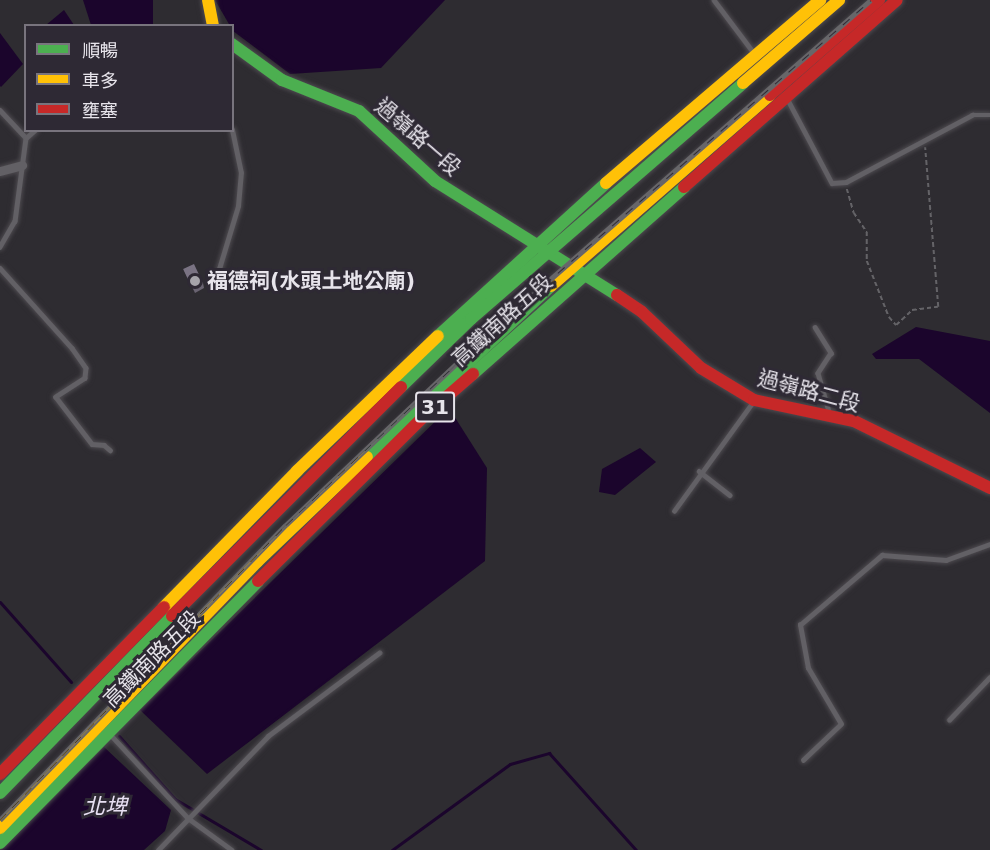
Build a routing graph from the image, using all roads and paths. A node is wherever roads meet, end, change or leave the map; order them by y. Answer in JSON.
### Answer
{"nodes":[{"id":1,"x":208,"y":0,"type":"edge"},
{"id":2,"x":714,"y":0,"type":"edge"},
{"id":3,"x":820,"y":0,"type":"edge"},
{"id":4,"x":839,"y":0,"type":"edge"},
{"id":5,"x":892,"y":0,"type":"edge"},
{"id":6,"x":897,"y":0,"type":"edge"},
{"id":7,"x":880,"y":6,"type":"edge"},
{"id":8,"x":213,"y":24,"type":"edge"},
{"id":9,"x":234,"y":45,"type":"edge"},
{"id":10,"x":755,"y":54,"type":"junction"},
{"id":11,"x":786,"y":95,"type":"junction"},
{"id":12,"x":0,"y":110,"type":"edge"},
{"id":13,"x":990,"y":115,"type":"edge"},
{"id":14,"x":755,"y":122,"type":"junction"},
{"id":15,"x":33,"y":132,"type":"edge"},
{"id":16,"x":232,"y":132,"type":"edge"},
{"id":17,"x":26,"y":138,"type":"junction"},
{"id":18,"x":924,"y":140,"type":"junction"},
{"id":19,"x":706,"y":150,"type":"junction"},
{"id":20,"x":22,"y":165,"type":"junction"},
{"id":21,"x":0,"y":171,"type":"edge"},
{"id":22,"x":846,"y":182,"type":"junction"},
{"id":23,"x":535,"y":244,"type":"junction"},
{"id":24,"x":0,"y":247,"type":"edge"},
{"id":25,"x":547,"y":252,"type":"junction"},
{"id":26,"x":0,"y":268,"type":"edge"},
{"id":27,"x":219,"y":269,"type":"dead end"},
{"id":28,"x":580,"y":269,"type":"junction"},
{"id":29,"x":815,"y":327,"type":"dead end"},
{"id":30,"x":754,"y":400,"type":"junction"},
{"id":31,"x":830,"y":416,"type":"junction"},
{"id":32,"x":110,"y":450,"type":"dead end"},
{"id":33,"x":699,"y":471,"type":"junction"},
{"id":34,"x":990,"y":488,"type":"edge"},
{"id":35,"x":730,"y":495,"type":"dead end"},
{"id":36,"x":277,"y":508,"type":"junction"},
{"id":37,"x":674,"y":511,"type":"dead end"},
{"id":38,"x":990,"y":544,"type":"edge"},
{"id":39,"x":222,"y":545,"type":"junction"},
{"id":40,"x":208,"y":611,"type":"junction"},
{"id":41,"x":379,"y":653,"type":"dead end"},
{"id":42,"x":179,"y":659,"type":"junction"},
{"id":43,"x":990,"y":677,"type":"edge"},
{"id":44,"x":949,"y":720,"type":"dead end"},
{"id":45,"x":107,"y":731,"type":"junction"},
{"id":46,"x":803,"y":760,"type":"dead end"},
{"id":47,"x":0,"y":774,"type":"edge"},
{"id":48,"x":0,"y":793,"type":"edge"},
{"id":49,"x":190,"y":816,"type":"junction"},
{"id":50,"x":0,"y":828,"type":"edge"},
{"id":51,"x":0,"y":843,"type":"edge"},
{"id":52,"x":158,"y":850,"type":"edge"},
{"id":53,"x":232,"y":850,"type":"edge"}],
"edges":[{"from":1,"to":8,"type":"main road"},
{"from":2,"to":10,"type":"lane"},
{"from":3,"to":10,"type":"main road","name":"高鐵南路五段","number":"31"},
{"from":4,"to":25,"type":"main road","name":"高鐵南路五段","number":"31"},
{"from":5,"to":7,"type":"main road"},
{"from":6,"to":7,"type":"main road","name":"高鐵南路五段","number":"31"},
{"from":7,"to":11,"type":"main road","name":"高鐵南路五段","number":"31"},
{"from":7,"to":19,"type":"main road","name":"高鐵南路五段","number":"31"},
{"from":9,"to":23,"type":"main road","name":"過嶺路一段"},
{"from":10,"to":23,"type":"main road","name":"高鐵南路五段","number":"31"},
{"from":11,"to":14,"type":"main road","name":"高鐵南路五段","number":"31"},
{"from":11,"to":22,"type":"lane"},
{"from":12,"to":17,"type":"lane"},
{"from":13,"to":18,"type":"lane"},
{"from":14,"to":19,"type":"main road"},
{"from":14,"to":28,"type":"main road","name":"高鐵南路五段","number":"31"},
{"from":15,"to":17,"type":"lane"},
{"from":16,"to":27,"type":"lane"},
{"from":17,"to":20,"type":"lane"},
{"from":18,"to":22,"type":"lane"},
{"from":18,"to":22,"type":"path"},
{"from":19,"to":28,"type":"main road","name":"高鐵南路五段","number":"31"},
{"from":20,"to":21,"type":"street"},
{"from":20,"to":24,"type":"lane"},
{"from":23,"to":25,"type":"main road","name":"過嶺路一段"},
{"from":23,"to":39,"type":"main road","name":"高鐵南路五段","number":"31"},
{"from":25,"to":28,"type":"main road","name":"過嶺路一段"},
{"from":25,"to":36,"type":"main road","name":"高鐵南路五段","number":"31"},
{"from":26,"to":32,"type":"lane"},
{"from":28,"to":30,"type":"main road","name":"過嶺路二段"},
{"from":28,"to":40,"type":"main road","name":"高鐵南路五段","number":"31"},
{"from":28,"to":42,"type":"main road","name":"高鐵南路五段","number":"31"},
{"from":29,"to":31,"type":"lane"},
{"from":30,"to":31,"type":"main road","name":"過嶺路二段"},
{"from":30,"to":33,"type":"lane"},
{"from":31,"to":34,"type":"main road","name":"過嶺路二段"},
{"from":33,"to":35,"type":"lane"},
{"from":33,"to":37,"type":"lane"},
{"from":36,"to":39,"type":"main road"},
{"from":36,"to":48,"type":"main road","name":"高鐵南路五段","number":"31"},
{"from":38,"to":46,"type":"lane"},
{"from":39,"to":47,"type":"main road","name":"高鐵南路五段","number":"31"},
{"from":40,"to":42,"type":"main road"},
{"from":40,"to":50,"type":"main road","name":"高鐵南路五段","number":"31"},
{"from":41,"to":49,"type":"lane"},
{"from":42,"to":45,"type":"main road","name":"高鐵南路五段","number":"31"},
{"from":43,"to":44,"type":"lane"},
{"from":45,"to":49,"type":"lane"},
{"from":45,"to":51,"type":"main road","name":"高鐵南路五段","number":"31"},
{"from":49,"to":52,"type":"lane"},
{"from":49,"to":53,"type":"lane"}]}
